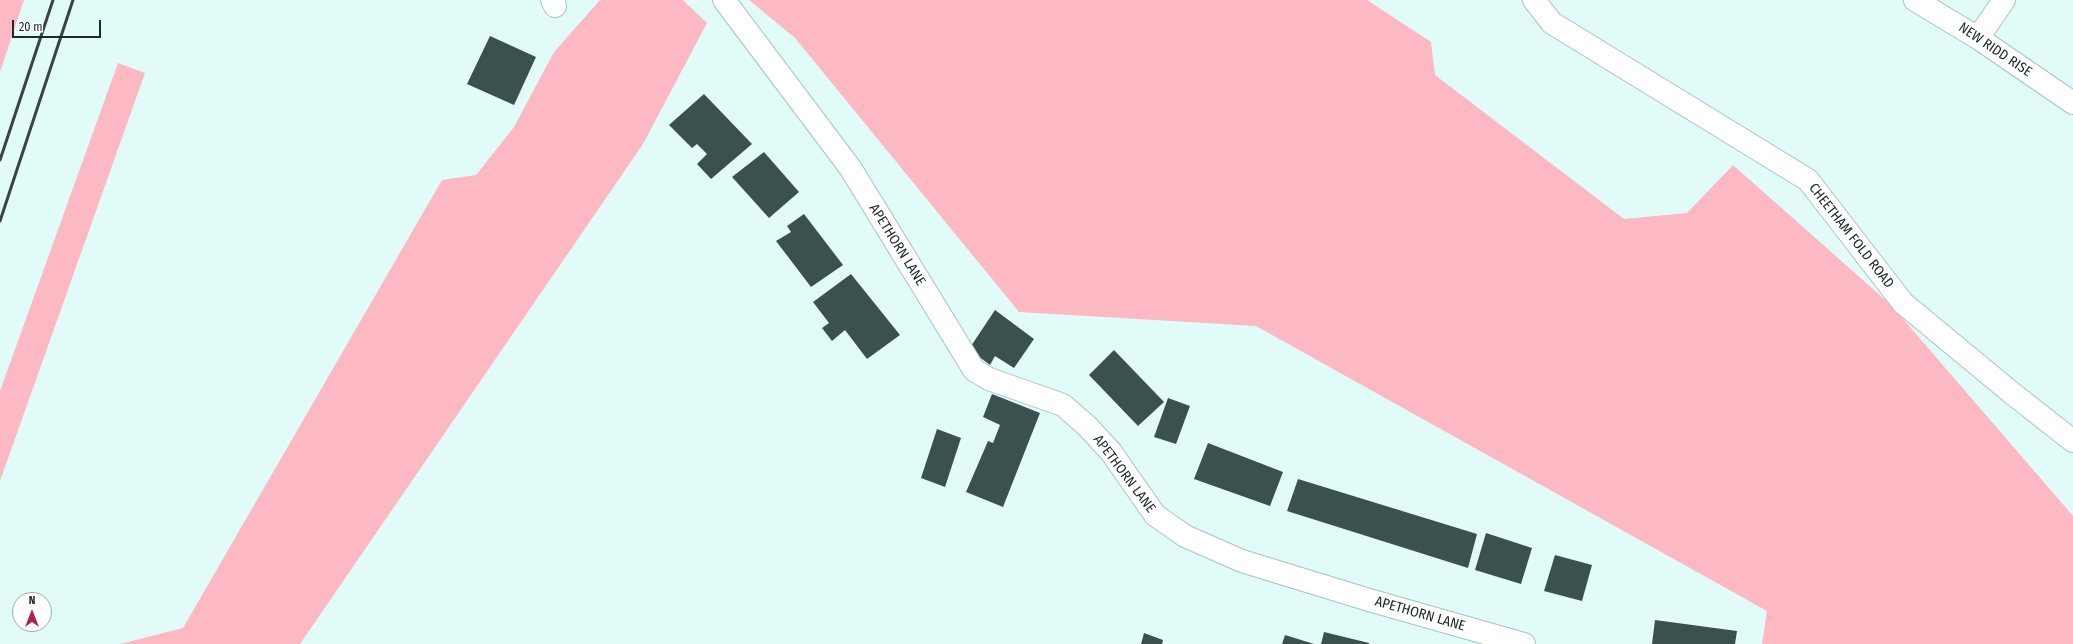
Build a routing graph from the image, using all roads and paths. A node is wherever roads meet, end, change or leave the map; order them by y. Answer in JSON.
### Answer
{"nodes":[{"id":1,"x":1534,"y":0,"type":"edge"},
{"id":2,"x":1915,"y":0,"type":"edge"},
{"id":3,"x":2004,"y":0,"type":"edge"},
{"id":4,"x":725,"y":2,"type":"edge"},
{"id":5,"x":1978,"y":38,"type":"junction"},
{"id":6,"x":2073,"y":103,"type":"edge"},
{"id":7,"x":2073,"y":441,"type":"edge"},
{"id":8,"x":1524,"y":644,"type":"edge"}],
"edges":[{"from":1,"to":7,"type":"street","name":"CHEETHAM FOLD ROAD"},
{"from":2,"to":5,"type":"street","name":"NEW RIDD RISE"},
{"from":3,"to":5,"type":"street"},
{"from":4,"to":8,"type":"street","name":"APETHORN LANE"},
{"from":5,"to":6,"type":"street","name":"NEW RIDD RISE"}]}
